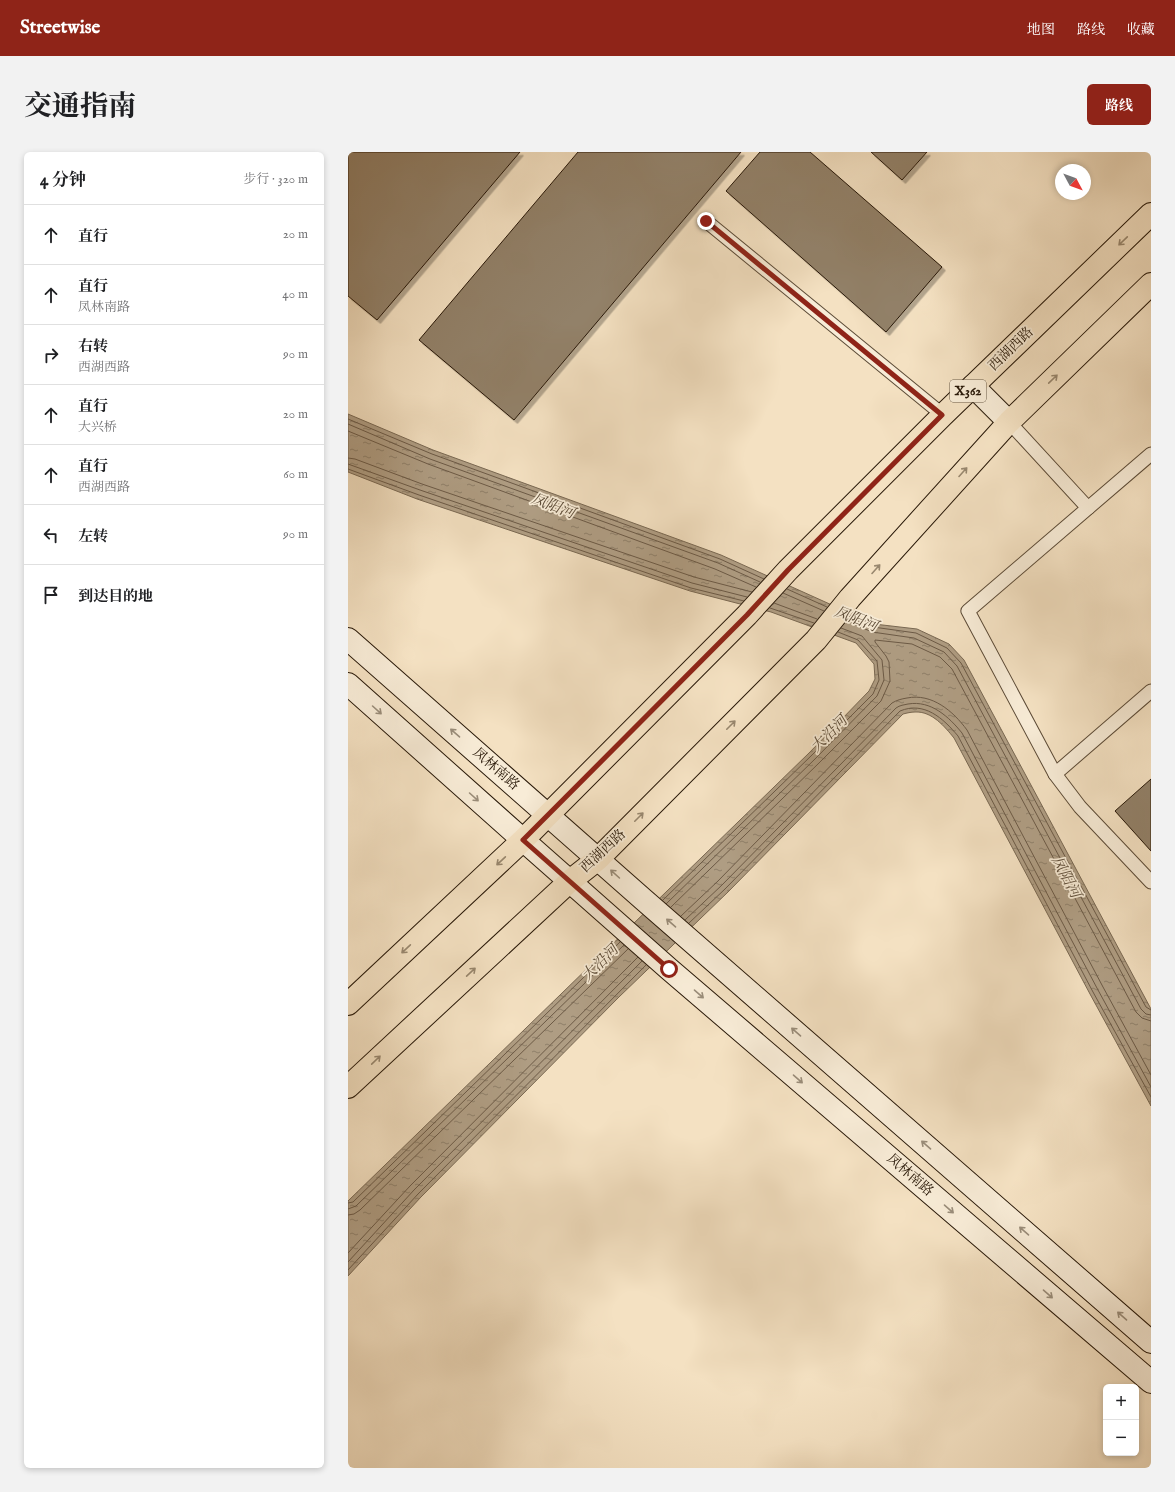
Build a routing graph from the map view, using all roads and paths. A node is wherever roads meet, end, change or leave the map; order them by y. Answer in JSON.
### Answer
{"nodes":[{"id":1,"x":1151,"y":214,"type":"edge"},
{"id":2,"x":706,"y":221,"type":"dead end"},
{"id":3,"x":1151,"y":284,"type":"edge"},
{"id":4,"x":973,"y":386,"type":"junction"},
{"id":5,"x":942,"y":415,"type":"junction"},
{"id":6,"x":1009,"y":422,"type":"junction"},
{"id":7,"x":1151,"y":454,"type":"edge"},
{"id":8,"x":1088,"y":508,"type":"junction"},
{"id":9,"x":348,"y":639,"type":"edge"},
{"id":10,"x":348,"y":684,"type":"edge"},
{"id":11,"x":1151,"y":691,"type":"edge"},
{"id":12,"x":1055,"y":774,"type":"junction"},
{"id":13,"x":548,"y":815,"type":"junction"},
{"id":14,"x":523,"y":840,"type":"junction"},
{"id":15,"x":598,"y":859,"type":"junction"},
{"id":16,"x":570,"y":881,"type":"junction"},
{"id":17,"x":1151,"y":882,"type":"edge"},
{"id":18,"x":348,"y":1004,"type":"edge"},
{"id":19,"x":348,"y":1087,"type":"edge"},
{"id":20,"x":1151,"y":1342,"type":"edge"},
{"id":21,"x":1151,"y":1382,"type":"edge"}],
"edges":[{"from":1,"to":4,"type":"main road","name":"西湖西路","number":"X362","one_way":true},
{"from":2,"to":5,"type":"lane"},
{"from":6,"to":3,"type":"main road","one_way":true},
{"from":4,"to":5,"type":"main road","name":"西湖西路","number":"X362"},
{"from":4,"to":6,"type":"main road"},
{"from":5,"to":13,"type":"main road","name":"西湖西路","number":"X362"},
{"from":6,"to":8,"type":"lane"},
{"from":15,"to":6,"type":"main road","name":"西湖西路","one_way":true},
{"from":7,"to":8,"type":"lane"},
{"from":8,"to":12,"type":"lane"},
{"from":13,"to":9,"type":"main road","name":"凤林南路","one_way":true},
{"from":10,"to":14,"type":"main road","one_way":true},
{"from":11,"to":12,"type":"lane"},
{"from":12,"to":17,"type":"lane"},
{"from":13,"to":14,"type":"main road","number":"X362"},
{"from":13,"to":15,"type":"main road","name":"凤林南路"},
{"from":14,"to":16,"type":"main road"},
{"from":14,"to":18,"type":"main road","number":"X362","one_way":true},
{"from":15,"to":16,"type":"main road","name":"西湖西路"},
{"from":20,"to":15,"type":"main road","name":"凤林南路","one_way":true},
{"from":19,"to":16,"type":"main road","name":"西湖西路","one_way":true},
{"from":16,"to":21,"type":"main road","name":"凤林南路","one_way":true}]}
